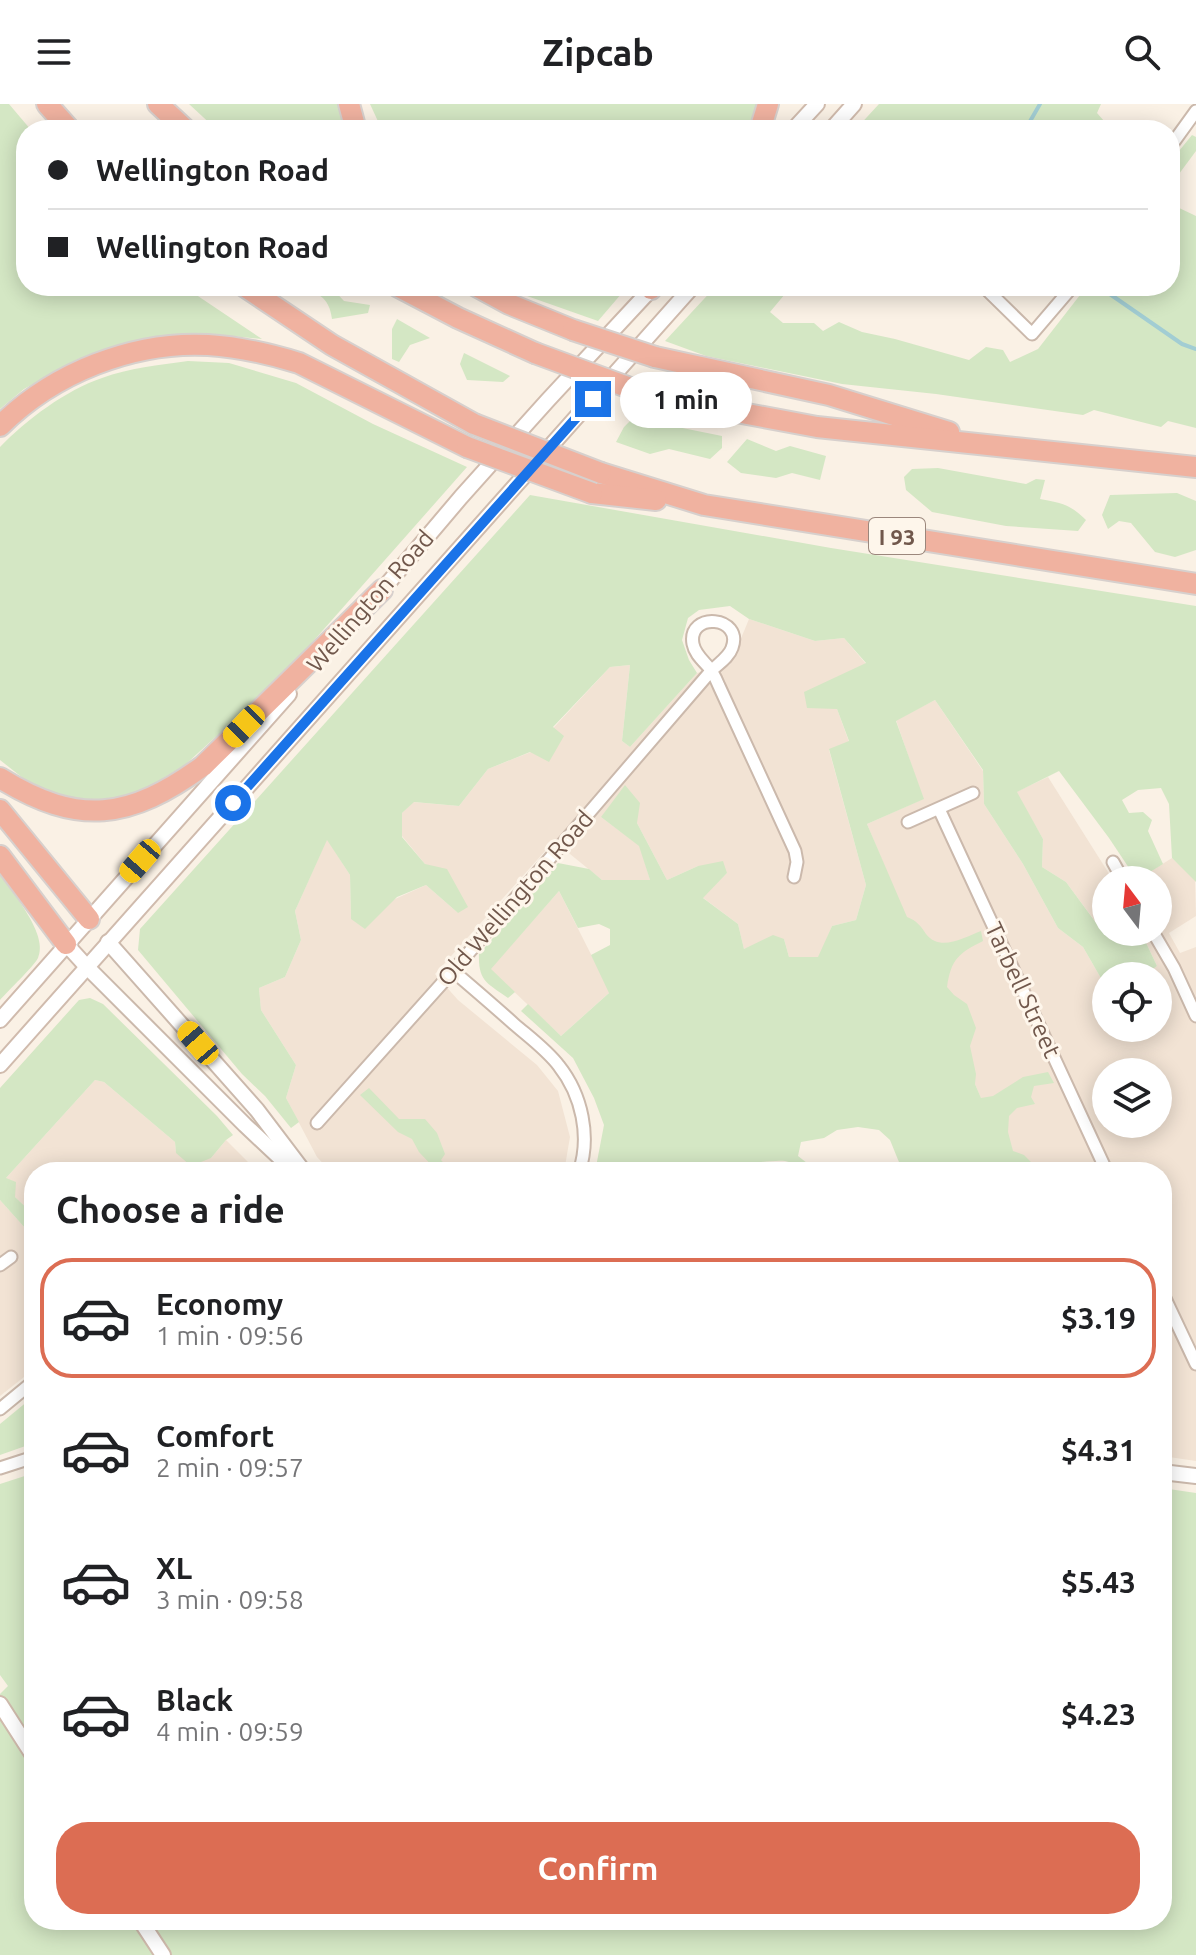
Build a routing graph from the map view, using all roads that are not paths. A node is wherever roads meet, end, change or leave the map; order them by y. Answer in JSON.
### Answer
{"nodes":[{"id":1,"x":47,"y":104,"type":"edge"},
{"id":2,"x":158,"y":104,"type":"edge"},
{"id":3,"x":817,"y":104,"type":"edge"},
{"id":4,"x":854,"y":104,"type":"edge"},
{"id":5,"x":1196,"y":111,"type":"edge"},
{"id":6,"x":61,"y":120,"type":"edge"},
{"id":7,"x":175,"y":120,"type":"edge"},
{"id":8,"x":802,"y":120,"type":"edge"},
{"id":9,"x":840,"y":120,"type":"edge"},
{"id":10,"x":1180,"y":133,"type":"edge"},
{"id":11,"x":259,"y":296,"type":"edge"},
{"id":12,"x":416,"y":296,"type":"edge"},
{"id":13,"x":494,"y":296,"type":"edge"},
{"id":14,"x":645,"y":296,"type":"edge"},
{"id":15,"x":684,"y":296,"type":"edge"},
{"id":16,"x":993,"y":296,"type":"edge"},
{"id":17,"x":1064,"y":296,"type":"edge"},
{"id":18,"x":0,"y":426,"type":"edge"},
{"id":19,"x":995,"y":447,"type":"junction"},
{"id":20,"x":1196,"y":467,"type":"edge"},
{"id":21,"x":596,"y":483,"type":"junction"},
{"id":22,"x":1196,"y":584,"type":"edge"},
{"id":23,"x":382,"y":590,"type":"junction"},
{"id":24,"x":711,"y":671,"type":"junction"},
{"id":25,"x":0,"y":778,"type":"edge"},
{"id":26,"x":973,"y":793,"type":"dead end"},
{"id":27,"x":939,"y":809,"type":"junction"},
{"id":28,"x":0,"y":810,"type":"edge"},
{"id":29,"x":908,"y":822,"type":"dead end"},
{"id":30,"x":0,"y":856,"type":"edge"},
{"id":31,"x":1113,"y":862,"type":"dead end"},
{"id":32,"x":1115,"y":866,"type":"edge"},
{"id":33,"x":794,"y":877,"type":"dead end"},
{"id":34,"x":89,"y":919,"type":"junction"},
{"id":35,"x":108,"y":942,"type":"junction"},
{"id":36,"x":66,"y":944,"type":"junction"},
{"id":37,"x":1161,"y":946,"type":"edge"},
{"id":38,"x":87,"y":967,"type":"junction"},
{"id":39,"x":453,"y":971,"type":"junction"},
{"id":40,"x":1196,"y":1016,"type":"edge"},
{"id":41,"x":0,"y":1020,"type":"edge"},
{"id":42,"x":0,"y":1065,"type":"edge"},
{"id":43,"x":317,"y":1123,"type":"dead end"},
{"id":44,"x":285,"y":1162,"type":"edge"},
{"id":45,"x":296,"y":1162,"type":"edge"},
{"id":46,"x":582,"y":1162,"type":"edge"},
{"id":47,"x":1102,"y":1162,"type":"edge"},
{"id":48,"x":11,"y":1257,"type":"dead end"},
{"id":49,"x":0,"y":1265,"type":"edge"},
{"id":50,"x":1172,"y":1313,"type":"edge"},
{"id":51,"x":1196,"y":1364,"type":"edge"},
{"id":52,"x":24,"y":1389,"type":"edge"},
{"id":53,"x":0,"y":1409,"type":"edge"},
{"id":54,"x":24,"y":1460,"type":"edge"},
{"id":55,"x":0,"y":1468,"type":"edge"},
{"id":56,"x":1172,"y":1473,"type":"edge"},
{"id":57,"x":1196,"y":1476,"type":"edge"},
{"id":58,"x":0,"y":1704,"type":"edge"},
{"id":59,"x":24,"y":1741,"type":"edge"},
{"id":60,"x":147,"y":1930,"type":"edge"},
{"id":61,"x":163,"y":1955,"type":"edge"}],
"edges":[{"from":1,"to":6,"type":"highway"},
{"from":2,"to":7,"type":"highway"},
{"from":3,"to":8,"type":"main road"},
{"from":4,"to":9,"type":"main road"},
{"from":5,"to":10,"type":"street"},
{"from":11,"to":21,"type":"highway","number":"I 93","bridge":true},
{"from":12,"to":19,"type":"highway","bridge":true},
{"from":13,"to":19,"type":"highway","bridge":true},
{"from":14,"to":23,"type":"main road","name":"Wellington Road"},
{"from":15,"to":35,"type":"main road","name":"Wellington Road"},
{"from":16,"to":17,"type":"street"},
{"from":18,"to":21,"type":"highway","bridge":true},
{"from":19,"to":20,"type":"highway"},
{"from":21,"to":22,"type":"highway","number":"I 93"},
{"from":23,"to":25,"type":"highway"},
{"from":23,"to":34,"type":"main road","name":"Wellington Road"},
{"from":24,"to":24,"type":"street","name":"Old Wellington Road"},
{"from":24,"to":33,"type":"street"},
{"from":24,"to":39,"type":"street","name":"Old Wellington Road"},
{"from":26,"to":27,"type":"street"},
{"from":27,"to":29,"type":"street"},
{"from":27,"to":47,"type":"street","name":"Tarbell Street"},
{"from":28,"to":34,"type":"highway"},
{"from":30,"to":36,"type":"highway"},
{"from":31,"to":32,"type":"street"},
{"from":34,"to":35,"type":"main road"},
{"from":34,"to":36,"type":"main road","name":"Wellington Road"},
{"from":35,"to":38,"type":"main road","name":"Wellington Road"},
{"from":35,"to":45,"type":"main road"},
{"from":36,"to":38,"type":"main road"},
{"from":36,"to":41,"type":"main road","name":"Wellington Road"},
{"from":37,"to":40,"type":"street"},
{"from":38,"to":42,"type":"main road","name":"Wellington Road"},
{"from":38,"to":44,"type":"main road"},
{"from":39,"to":43,"type":"street","name":"Old Wellington Road"},
{"from":39,"to":46,"type":"street"},
{"from":48,"to":49,"type":"street"},
{"from":50,"to":51,"type":"street"},
{"from":52,"to":53,"type":"street"},
{"from":54,"to":55,"type":"street"},
{"from":56,"to":57,"type":"main road"},
{"from":58,"to":59,"type":"main road"},
{"from":60,"to":61,"type":"main road"}]}
